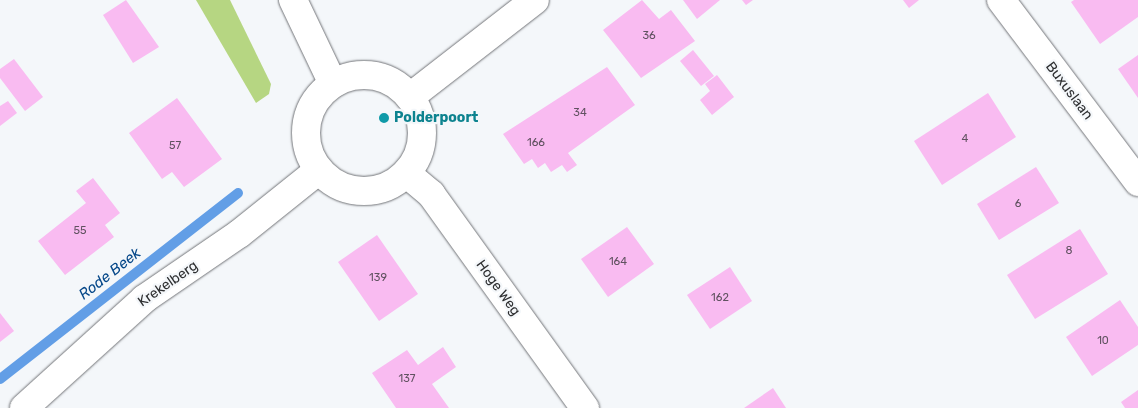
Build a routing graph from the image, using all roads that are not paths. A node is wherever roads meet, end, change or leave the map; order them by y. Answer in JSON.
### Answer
{"nodes":[{"id":1,"x":293,"y":0,"type":"edge"},
{"id":2,"x":534,"y":0,"type":"edge"},
{"id":3,"x":1001,"y":0,"type":"edge"},
{"id":4,"x":333,"y":84,"type":"junction"},
{"id":5,"x":410,"y":97,"type":"junction"},
{"id":6,"x":320,"y":170,"type":"junction"},
{"id":7,"x":406,"y":173,"type":"junction"},
{"id":8,"x":1138,"y":182,"type":"edge"},
{"id":9,"x":24,"y":408,"type":"edge"},
{"id":10,"x":585,"y":408,"type":"edge"}],
"edges":[{"from":1,"to":4,"type":"street"},
{"from":2,"to":5,"type":"street"},
{"from":3,"to":8,"type":"street","name":"Buxuslaan"},
{"from":4,"to":5,"type":"street"},
{"from":4,"to":6,"type":"street"},
{"from":5,"to":7,"type":"street"},
{"from":6,"to":7,"type":"street"},
{"from":6,"to":9,"type":"street","name":"Krekelberg"},
{"from":7,"to":10,"type":"street","name":"Hoge Weg"}]}
